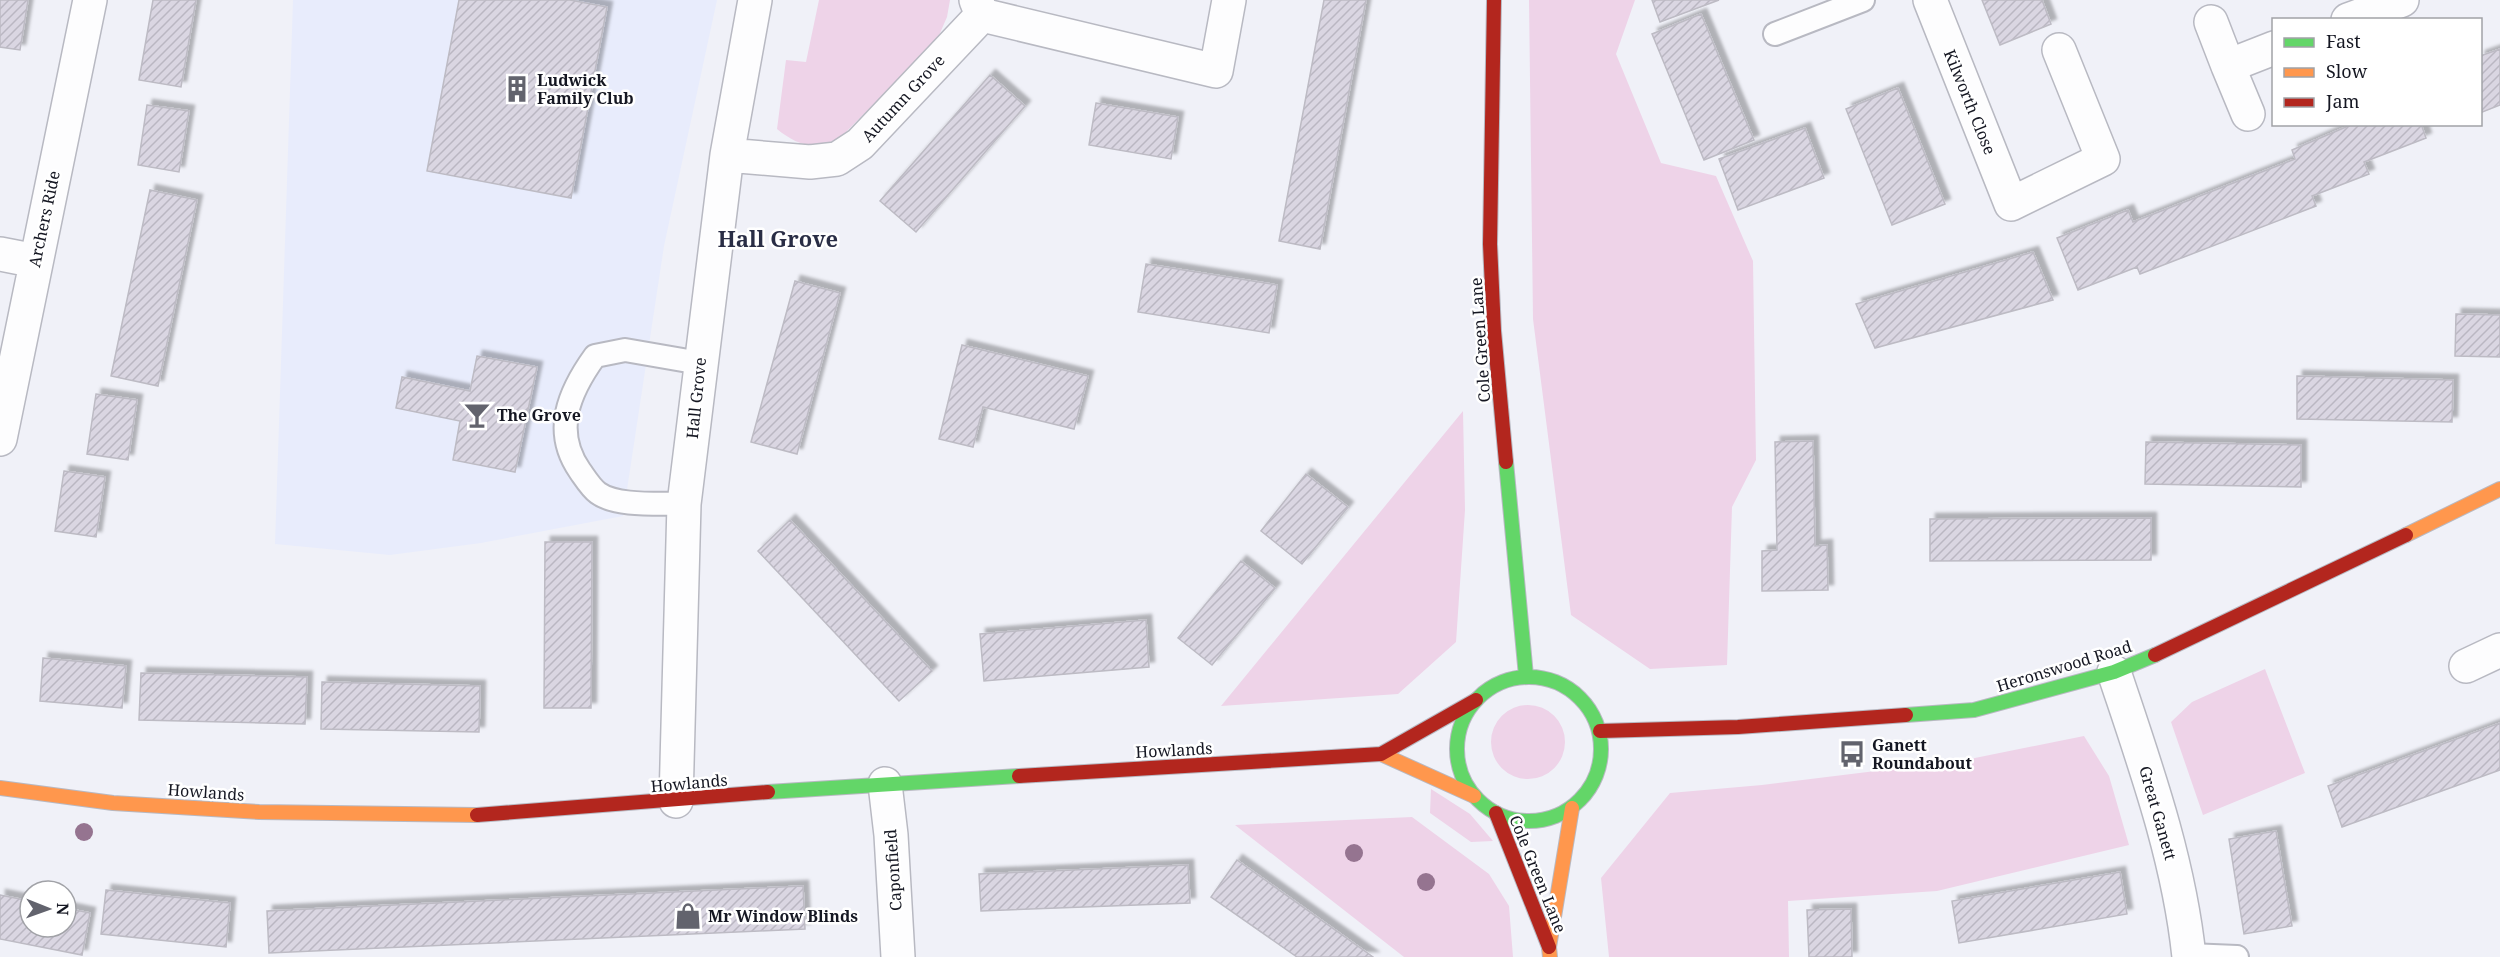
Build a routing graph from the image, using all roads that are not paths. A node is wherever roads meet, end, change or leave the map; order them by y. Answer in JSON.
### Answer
{"nodes":[{"id":1,"x":90,"y":0,"type":"edge"},
{"id":2,"x":755,"y":0,"type":"edge"},
{"id":3,"x":1229,"y":0,"type":"edge"},
{"id":4,"x":1494,"y":0,"type":"edge"},
{"id":5,"x":1863,"y":0,"type":"edge"},
{"id":6,"x":1930,"y":0,"type":"edge"},
{"id":7,"x":2335,"y":0,"type":"edge"},
{"id":8,"x":2402,"y":0,"type":"edge"},
{"id":9,"x":979,"y":7,"type":"edge"},
{"id":10,"x":2342,"y":18,"type":"edge"},
{"id":11,"x":2353,"y":18,"type":"edge"},
{"id":12,"x":2211,"y":22,"type":"dead end"},
{"id":13,"x":1775,"y":34,"type":"dead end"},
{"id":14,"x":2272,"y":49,"type":"edge"},
{"id":15,"x":2059,"y":50,"type":"dead end"},
{"id":16,"x":2228,"y":66,"type":"junction"},
{"id":17,"x":2248,"y":114,"type":"dead end"},
{"id":18,"x":727,"y":155,"type":"junction"},
{"id":19,"x":0,"y":254,"type":"edge"},
{"id":20,"x":36,"y":261,"type":"junction"},
{"id":21,"x":700,"y":363,"type":"junction"},
{"id":22,"x":0,"y":439,"type":"edge"},
{"id":23,"x":2500,"y":489,"type":"edge"},
{"id":24,"x":684,"y":504,"type":"junction"},
{"id":25,"x":2500,"y":650,"type":"edge"},
{"id":26,"x":2466,"y":666,"type":"dead end"},
{"id":27,"x":2114,"y":672,"type":"junction"},
{"id":28,"x":1526,"y":676,"type":"junction"},
{"id":29,"x":1476,"y":700,"type":"junction"},
{"id":30,"x":1600,"y":731,"type":"junction"},
{"id":31,"x":1381,"y":754,"type":"junction"},
{"id":32,"x":885,"y":784,"type":"junction"},
{"id":33,"x":0,"y":788,"type":"edge"},
{"id":34,"x":1474,"y":796,"type":"junction"},
{"id":35,"x":676,"y":801,"type":"junction"},
{"id":36,"x":1572,"y":807,"type":"junction"},
{"id":37,"x":1496,"y":813,"type":"junction"},
{"id":38,"x":1550,"y":952,"type":"edge"},
{"id":39,"x":2189,"y":956,"type":"edge"},
{"id":40,"x":898,"y":957,"type":"edge"},
{"id":41,"x":2237,"y":957,"type":"edge"}],
"edges":[{"from":1,"to":20,"type":"street","name":"Archers Ride"},
{"from":2,"to":18,"type":"street","name":"Hall Grove"},
{"from":3,"to":9,"type":"street"},
{"from":4,"to":28,"type":"street","name":"Cole Green Lane"},
{"from":5,"to":13,"type":"lane"},
{"from":6,"to":15,"type":"street","name":"Kilworth Close"},
{"from":7,"to":10,"type":"street"},
{"from":8,"to":11,"type":"street"},
{"from":9,"to":18,"type":"street","name":"Autumn Grove"},
{"from":12,"to":16,"type":"street"},
{"from":14,"to":16,"type":"street"},
{"from":16,"to":17,"type":"street"},
{"from":18,"to":21,"type":"street","name":"Hall Grove"},
{"from":19,"to":20,"type":"street"},
{"from":20,"to":22,"type":"street","name":"Archers Ride"},
{"from":21,"to":24,"type":"street","name":"Hall Grove"},
{"from":21,"to":24,"type":"lane"},
{"from":23,"to":27,"type":"street","name":"Heronswood Road"},
{"from":24,"to":35,"type":"street","name":"Hall Grove"},
{"from":25,"to":26,"type":"street"},
{"from":27,"to":30,"type":"street","name":"Heronswood Road"},
{"from":27,"to":39,"type":"street","name":"Great Ganett"},
{"from":28,"to":29,"type":"street"},
{"from":28,"to":30,"type":"street"},
{"from":29,"to":31,"type":"street","name":"Howlands"},
{"from":29,"to":34,"type":"street"},
{"from":30,"to":36,"type":"street"},
{"from":31,"to":32,"type":"street","name":"Howlands"},
{"from":31,"to":34,"type":"street","name":"Howlands"},
{"from":32,"to":35,"type":"street","name":"Howlands"},
{"from":32,"to":40,"type":"street","name":"Caponfield"},
{"from":33,"to":35,"type":"street","name":"Howlands"},
{"from":34,"to":37,"type":"street"},
{"from":36,"to":37,"type":"street"},
{"from":36,"to":38,"type":"street","name":"Cole Green Lane"},
{"from":37,"to":38,"type":"street","name":"Cole Green Lane"},
{"from":39,"to":41,"type":"lane"}]}
